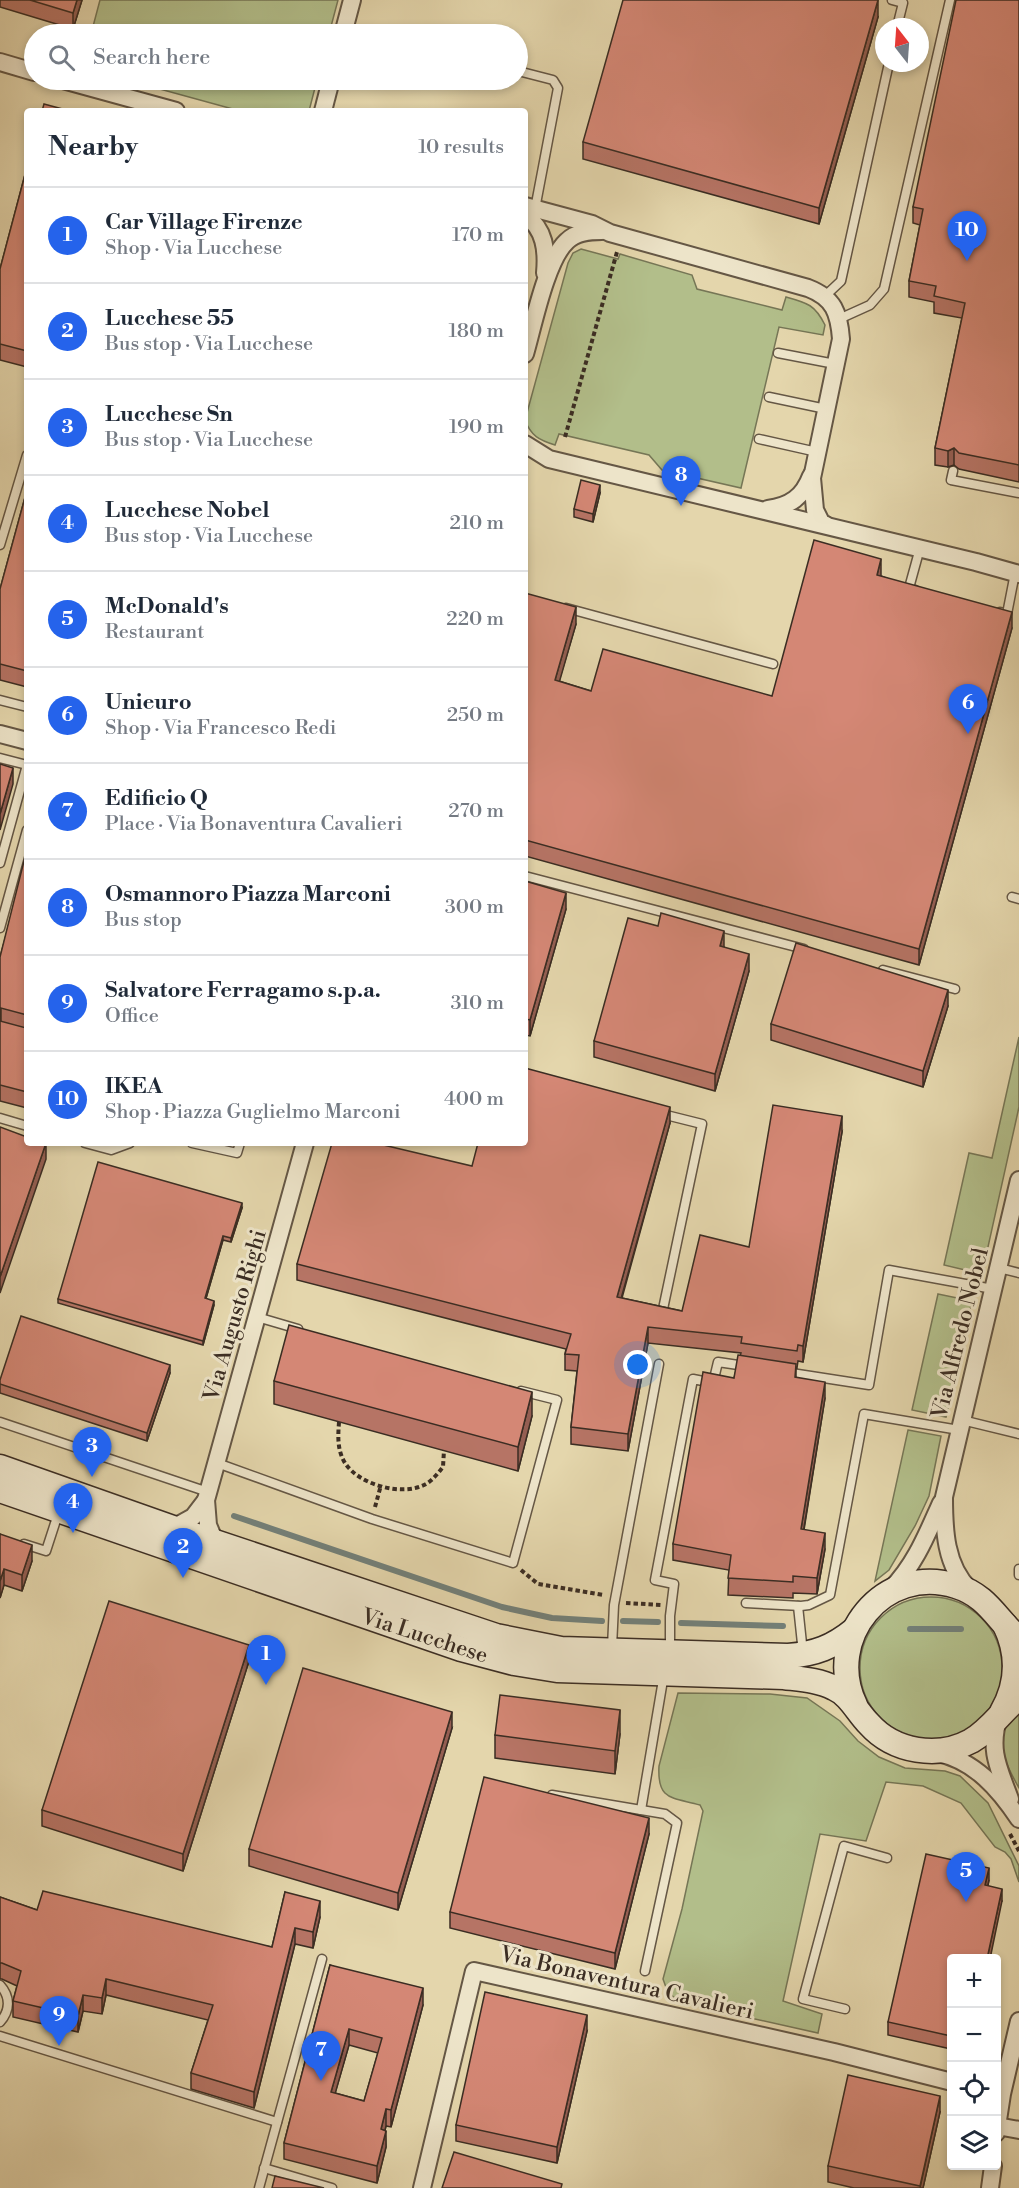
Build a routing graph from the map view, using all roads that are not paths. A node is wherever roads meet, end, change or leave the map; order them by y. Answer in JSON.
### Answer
{"nodes":[{"id":1,"x":352,"y":0,"type":"edge"},
{"id":2,"x":892,"y":0,"type":"edge"},
{"id":3,"x":950,"y":0,"type":"edge"},
{"id":4,"x":899,"y":18,"type":"edge"},
{"id":5,"x":346,"y":24,"type":"edge"},
{"id":6,"x":0,"y":62,"type":"edge"},
{"id":7,"x":24,"y":69,"type":"edge"},
{"id":8,"x":887,"y":72,"type":"edge"},
{"id":9,"x":528,"y":74,"type":"edge"},
{"id":10,"x":99,"y":90,"type":"edge"},
{"id":11,"x":328,"y":90,"type":"edge"},
{"id":12,"x":165,"y":108,"type":"edge"},
{"id":13,"x":324,"y":108,"type":"edge"},
{"id":14,"x":528,"y":210,"type":"edge"},
{"id":15,"x":606,"y":231,"type":"junction"},
{"id":16,"x":544,"y":285,"type":"junction"},
{"id":17,"x":825,"y":296,"type":"junction"},
{"id":18,"x":839,"y":319,"type":"junction"},
{"id":19,"x":528,"y":343,"type":"edge"},
{"id":20,"x":778,"y":353,"type":"dead end"},
{"id":21,"x":835,"y":364,"type":"junction"},
{"id":22,"x":769,"y":397,"type":"dead end"},
{"id":23,"x":826,"y":409,"type":"junction"},
{"id":24,"x":759,"y":439,"type":"dead end"},
{"id":25,"x":528,"y":446,"type":"edge"},
{"id":26,"x":817,"y":452,"type":"junction"},
{"id":27,"x":528,"y":457,"type":"edge"},
{"id":28,"x":549,"y":459,"type":"junction"},
{"id":29,"x":24,"y":465,"type":"edge"},
{"id":30,"x":813,"y":471,"type":"junction"},
{"id":31,"x":953,"y":471,"type":"dead end"},
{"id":32,"x":1019,"y":493,"type":"edge"},
{"id":33,"x":758,"y":509,"type":"junction"},
{"id":34,"x":826,"y":525,"type":"junction"},
{"id":35,"x":0,"y":545,"type":"edge"},
{"id":36,"x":920,"y":548,"type":"junction"},
{"id":37,"x":1018,"y":572,"type":"edge"},
{"id":38,"x":920,"y":591,"type":"edge"},
{"id":39,"x":559,"y":606,"type":"edge"},
{"id":40,"x":985,"y":608,"type":"edge"},
{"id":41,"x":773,"y":664,"type":"dead end"},
{"id":42,"x":0,"y":700,"type":"edge"},
{"id":43,"x":24,"y":706,"type":"edge"},
{"id":44,"x":0,"y":734,"type":"edge"},
{"id":45,"x":24,"y":740,"type":"edge"},
{"id":46,"x":0,"y":758,"type":"edge"},
{"id":47,"x":24,"y":764,"type":"edge"},
{"id":48,"x":24,"y":776,"type":"edge"},
{"id":49,"x":24,"y":841,"type":"edge"},
{"id":50,"x":0,"y":863,"type":"edge"},
{"id":51,"x":528,"y":877,"type":"edge"},
{"id":52,"x":0,"y":928,"type":"edge"},
{"id":53,"x":808,"y":950,"type":"edge"},
{"id":54,"x":876,"y":968,"type":"edge"},
{"id":55,"x":955,"y":989,"type":"dead end"},
{"id":56,"x":658,"y":1113,"type":"edge"},
{"id":57,"x":0,"y":1118,"type":"edge"},
{"id":58,"x":24,"y":1125,"type":"edge"},
{"id":59,"x":97,"y":1146,"type":"edge"},
{"id":60,"x":122,"y":1146,"type":"edge"},
{"id":61,"x":206,"y":1146,"type":"edge"},
{"id":62,"x":239,"y":1146,"type":"edge"},
{"id":63,"x":304,"y":1146,"type":"edge"},
{"id":64,"x":1019,"y":1180,"type":"edge"},
{"id":65,"x":999,"y":1268,"type":"junction"},
{"id":66,"x":1019,"y":1274,"type":"edge"},
{"id":67,"x":993,"y":1289,"type":"junction"},
{"id":68,"x":663,"y":1309,"type":"edge"},
{"id":69,"x":257,"y":1317,"type":"junction"},
{"id":70,"x":307,"y":1332,"type":"edge"},
{"id":71,"x":659,"y":1364,"type":"dead end"},
{"id":72,"x":752,"y":1367,"type":"edge"},
{"id":73,"x":774,"y":1370,"type":"edge"},
{"id":74,"x":511,"y":1388,"type":"edge"},
{"id":75,"x":0,"y":1422,"type":"edge"},
{"id":76,"x":960,"y":1425,"type":"junction"},
{"id":77,"x":1019,"y":1434,"type":"edge"},
{"id":78,"x":217,"y":1462,"type":"junction"},
{"id":79,"x":0,"y":1467,"type":"edge"},
{"id":80,"x":0,"y":1490,"type":"edge"},
{"id":81,"x":207,"y":1496,"type":"junction"},
{"id":82,"x":944,"y":1497,"type":"junction"},
{"id":83,"x":59,"y":1511,"type":"junction"},
{"id":84,"x":173,"y":1528,"type":"junction"},
{"id":85,"x":19,"y":1542,"type":"edge"},
{"id":86,"x":215,"y":1542,"type":"junction"},
{"id":87,"x":1019,"y":1569,"type":"edge"},
{"id":88,"x":1019,"y":1575,"type":"edge"},
{"id":89,"x":887,"y":1594,"type":"junction"},
{"id":90,"x":975,"y":1594,"type":"junction"},
{"id":91,"x":746,"y":1604,"type":"dead end"},
{"id":92,"x":798,"y":1606,"type":"junction"},
{"id":93,"x":1002,"y":1621,"type":"junction"},
{"id":94,"x":854,"y":1630,"type":"junction"},
{"id":95,"x":1019,"y":1638,"type":"edge"},
{"id":96,"x":612,"y":1645,"type":"junction"},
{"id":97,"x":803,"y":1655,"type":"junction"},
{"id":98,"x":668,"y":1656,"type":"junction"},
{"id":99,"x":1019,"y":1697,"type":"edge"},
{"id":100,"x":859,"y":1712,"type":"junction"},
{"id":101,"x":999,"y":1716,"type":"junction"},
{"id":102,"x":931,"y":1751,"type":"junction"},
{"id":103,"x":546,"y":1794,"type":"edge"},
{"id":104,"x":641,"y":1810,"type":"junction"},
{"id":105,"x":1018,"y":1818,"type":"edge"},
{"id":106,"x":887,"y":1858,"type":"dead end"},
{"id":107,"x":322,"y":1959,"type":"dead end"},
{"id":108,"x":645,"y":1971,"type":"dead end"},
{"id":109,"x":0,"y":1985,"type":"edge"},
{"id":110,"x":845,"y":2009,"type":"dead end"},
{"id":111,"x":1019,"y":2021,"type":"edge"},
{"id":112,"x":0,"y":2022,"type":"edge"},
{"id":113,"x":0,"y":2036,"type":"edge"},
{"id":114,"x":947,"y":2081,"type":"edge"},
{"id":115,"x":1001,"y":2086,"type":"edge"},
{"id":116,"x":277,"y":2122,"type":"junction"},
{"id":117,"x":1001,"y":2130,"type":"edge"},
{"id":118,"x":1019,"y":2130,"type":"edge"},
{"id":119,"x":264,"y":2168,"type":"junction"},
{"id":120,"x":992,"y":2170,"type":"edge"},
{"id":121,"x":259,"y":2188,"type":"edge"},
{"id":122,"x":332,"y":2188,"type":"edge"},
{"id":123,"x":422,"y":2188,"type":"edge"},
{"id":124,"x":990,"y":2188,"type":"edge"}],
"edges":[{"from":1,"to":5,"type":"street"},
{"from":2,"to":4,"type":"lane"},
{"from":3,"to":18,"type":"lane"},
{"from":6,"to":7,"type":"street"},
{"from":8,"to":17,"type":"lane"},
{"from":9,"to":14,"type":"lane"},
{"from":10,"to":12,"type":"street"},
{"from":11,"to":13,"type":"street"},
{"from":14,"to":15,"type":"street"},
{"from":14,"to":16,"type":"street"},
{"from":15,"to":16,"type":"street"},
{"from":15,"to":17,"type":"street"},
{"from":16,"to":19,"type":"street"},
{"from":17,"to":18,"type":"street"},
{"from":18,"to":21,"type":"street"},
{"from":20,"to":21,"type":"lane"},
{"from":21,"to":23,"type":"street"},
{"from":22,"to":23,"type":"lane"},
{"from":23,"to":26,"type":"street"},
{"from":24,"to":26,"type":"lane"},
{"from":25,"to":28,"type":"street"},
{"from":26,"to":30,"type":"street"},
{"from":27,"to":28,"type":"street"},
{"from":28,"to":33,"type":"street"},
{"from":29,"to":35,"type":"lane"},
{"from":30,"to":33,"type":"street"},
{"from":30,"to":34,"type":"street"},
{"from":31,"to":32,"type":"lane"},
{"from":33,"to":34,"type":"street"},
{"from":34,"to":36,"type":"street"},
{"from":36,"to":37,"type":"street"},
{"from":36,"to":38,"type":"lane"},
{"from":37,"to":40,"type":"lane"},
{"from":39,"to":41,"type":"lane"},
{"from":42,"to":43,"type":"lane"},
{"from":44,"to":45,"type":"street"},
{"from":46,"to":47,"type":"lane"},
{"from":48,"to":50,"type":"lane"},
{"from":49,"to":52,"type":"lane"},
{"from":51,"to":53,"type":"lane"},
{"from":54,"to":55,"type":"lane"},
{"from":56,"to":68,"type":"lane"},
{"from":57,"to":58,"type":"lane"},
{"from":59,"to":60,"type":"lane"},
{"from":61,"to":62,"type":"lane"},
{"from":63,"to":69,"type":"street","name":"Via Augusto Righi"},
{"from":64,"to":65,"type":"street","name":"Via Alfredo Nobel"},
{"from":65,"to":66,"type":"lane"},
{"from":65,"to":67,"type":"street","name":"Via Alfredo Nobel"},
{"from":67,"to":73,"type":"lane"},
{"from":67,"to":76,"type":"street","name":"Via Alfredo Nobel"},
{"from":69,"to":70,"type":"lane"},
{"from":69,"to":78,"type":"street","name":"Via Augusto Righi"},
{"from":71,"to":96,"type":"lane"},
{"from":72,"to":98,"type":"lane"},
{"from":74,"to":78,"type":"lane"},
{"from":75,"to":81,"type":"lane"},
{"from":76,"to":77,"type":"lane"},
{"from":76,"to":82,"type":"street","name":"Via Alfredo Nobel"},
{"from":76,"to":92,"type":"lane"},
{"from":78,"to":81,"type":"street","name":"Via Augusto Righi"},
{"from":79,"to":84,"type":"main road","name":"Via Lucchese"},
{"from":80,"to":83,"type":"main road","name":"Via Lucchese"},
{"from":81,"to":84,"type":"street","name":"Via Augusto Righi"},
{"from":81,"to":86,"type":"street","name":"Via Augusto Righi"},
{"from":82,"to":89,"type":"street","name":"Via Alfredo Nobel"},
{"from":82,"to":90,"type":"street","name":"Via Alfredo Nobel"},
{"from":83,"to":85,"type":"lane"},
{"from":83,"to":98,"type":"main road","name":"Via Lucchese"},
{"from":84,"to":86,"type":"main road","name":"Via Lucchese"},
{"from":86,"to":96,"type":"main road","name":"Via Lucchese"},
{"from":87,"to":88,"type":"lane"},
{"from":89,"to":90,"type":"main road","name":"Via Lucchese"},
{"from":89,"to":94,"type":"main road","name":"Via Lucchese"},
{"from":90,"to":93,"type":"main road","name":"Via Lucchese"},
{"from":91,"to":92,"type":"lane"},
{"from":92,"to":97,"type":"lane"},
{"from":93,"to":95,"type":"main road","name":"Via Lucchese"},
{"from":93,"to":101,"type":"main road","name":"Via Lucchese"},
{"from":94,"to":97,"type":"main road","name":"Via Lucchese"},
{"from":94,"to":100,"type":"main road","name":"Via Lucchese"},
{"from":96,"to":98,"type":"main road","name":"Via Lucchese"},
{"from":97,"to":98,"type":"main road","name":"Via Lucchese"},
{"from":98,"to":100,"type":"main road","name":"Via Lucchese"},
{"from":98,"to":104,"type":"lane"},
{"from":99,"to":101,"type":"main road","name":"Via Lucchese"},
{"from":100,"to":102,"type":"main road","name":"Via Lucchese"},
{"from":101,"to":102,"type":"main road","name":"Via Lucchese"},
{"from":101,"to":105,"type":"street"},
{"from":102,"to":105,"type":"street"},
{"from":103,"to":104,"type":"lane"},
{"from":104,"to":108,"type":"lane"},
{"from":106,"to":110,"type":"lane"},
{"from":107,"to":116,"type":"lane"},
{"from":109,"to":112,"type":"lane"},
{"from":111,"to":115,"type":"street"},
{"from":113,"to":116,"type":"lane"},
{"from":114,"to":123,"type":"street","name":"Via Bonaventura Cavalieri"},
{"from":116,"to":119,"type":"lane"},
{"from":117,"to":118,"type":"street"},
{"from":119,"to":121,"type":"lane"},
{"from":119,"to":122,"type":"lane"},
{"from":120,"to":124,"type":"street"}]}
